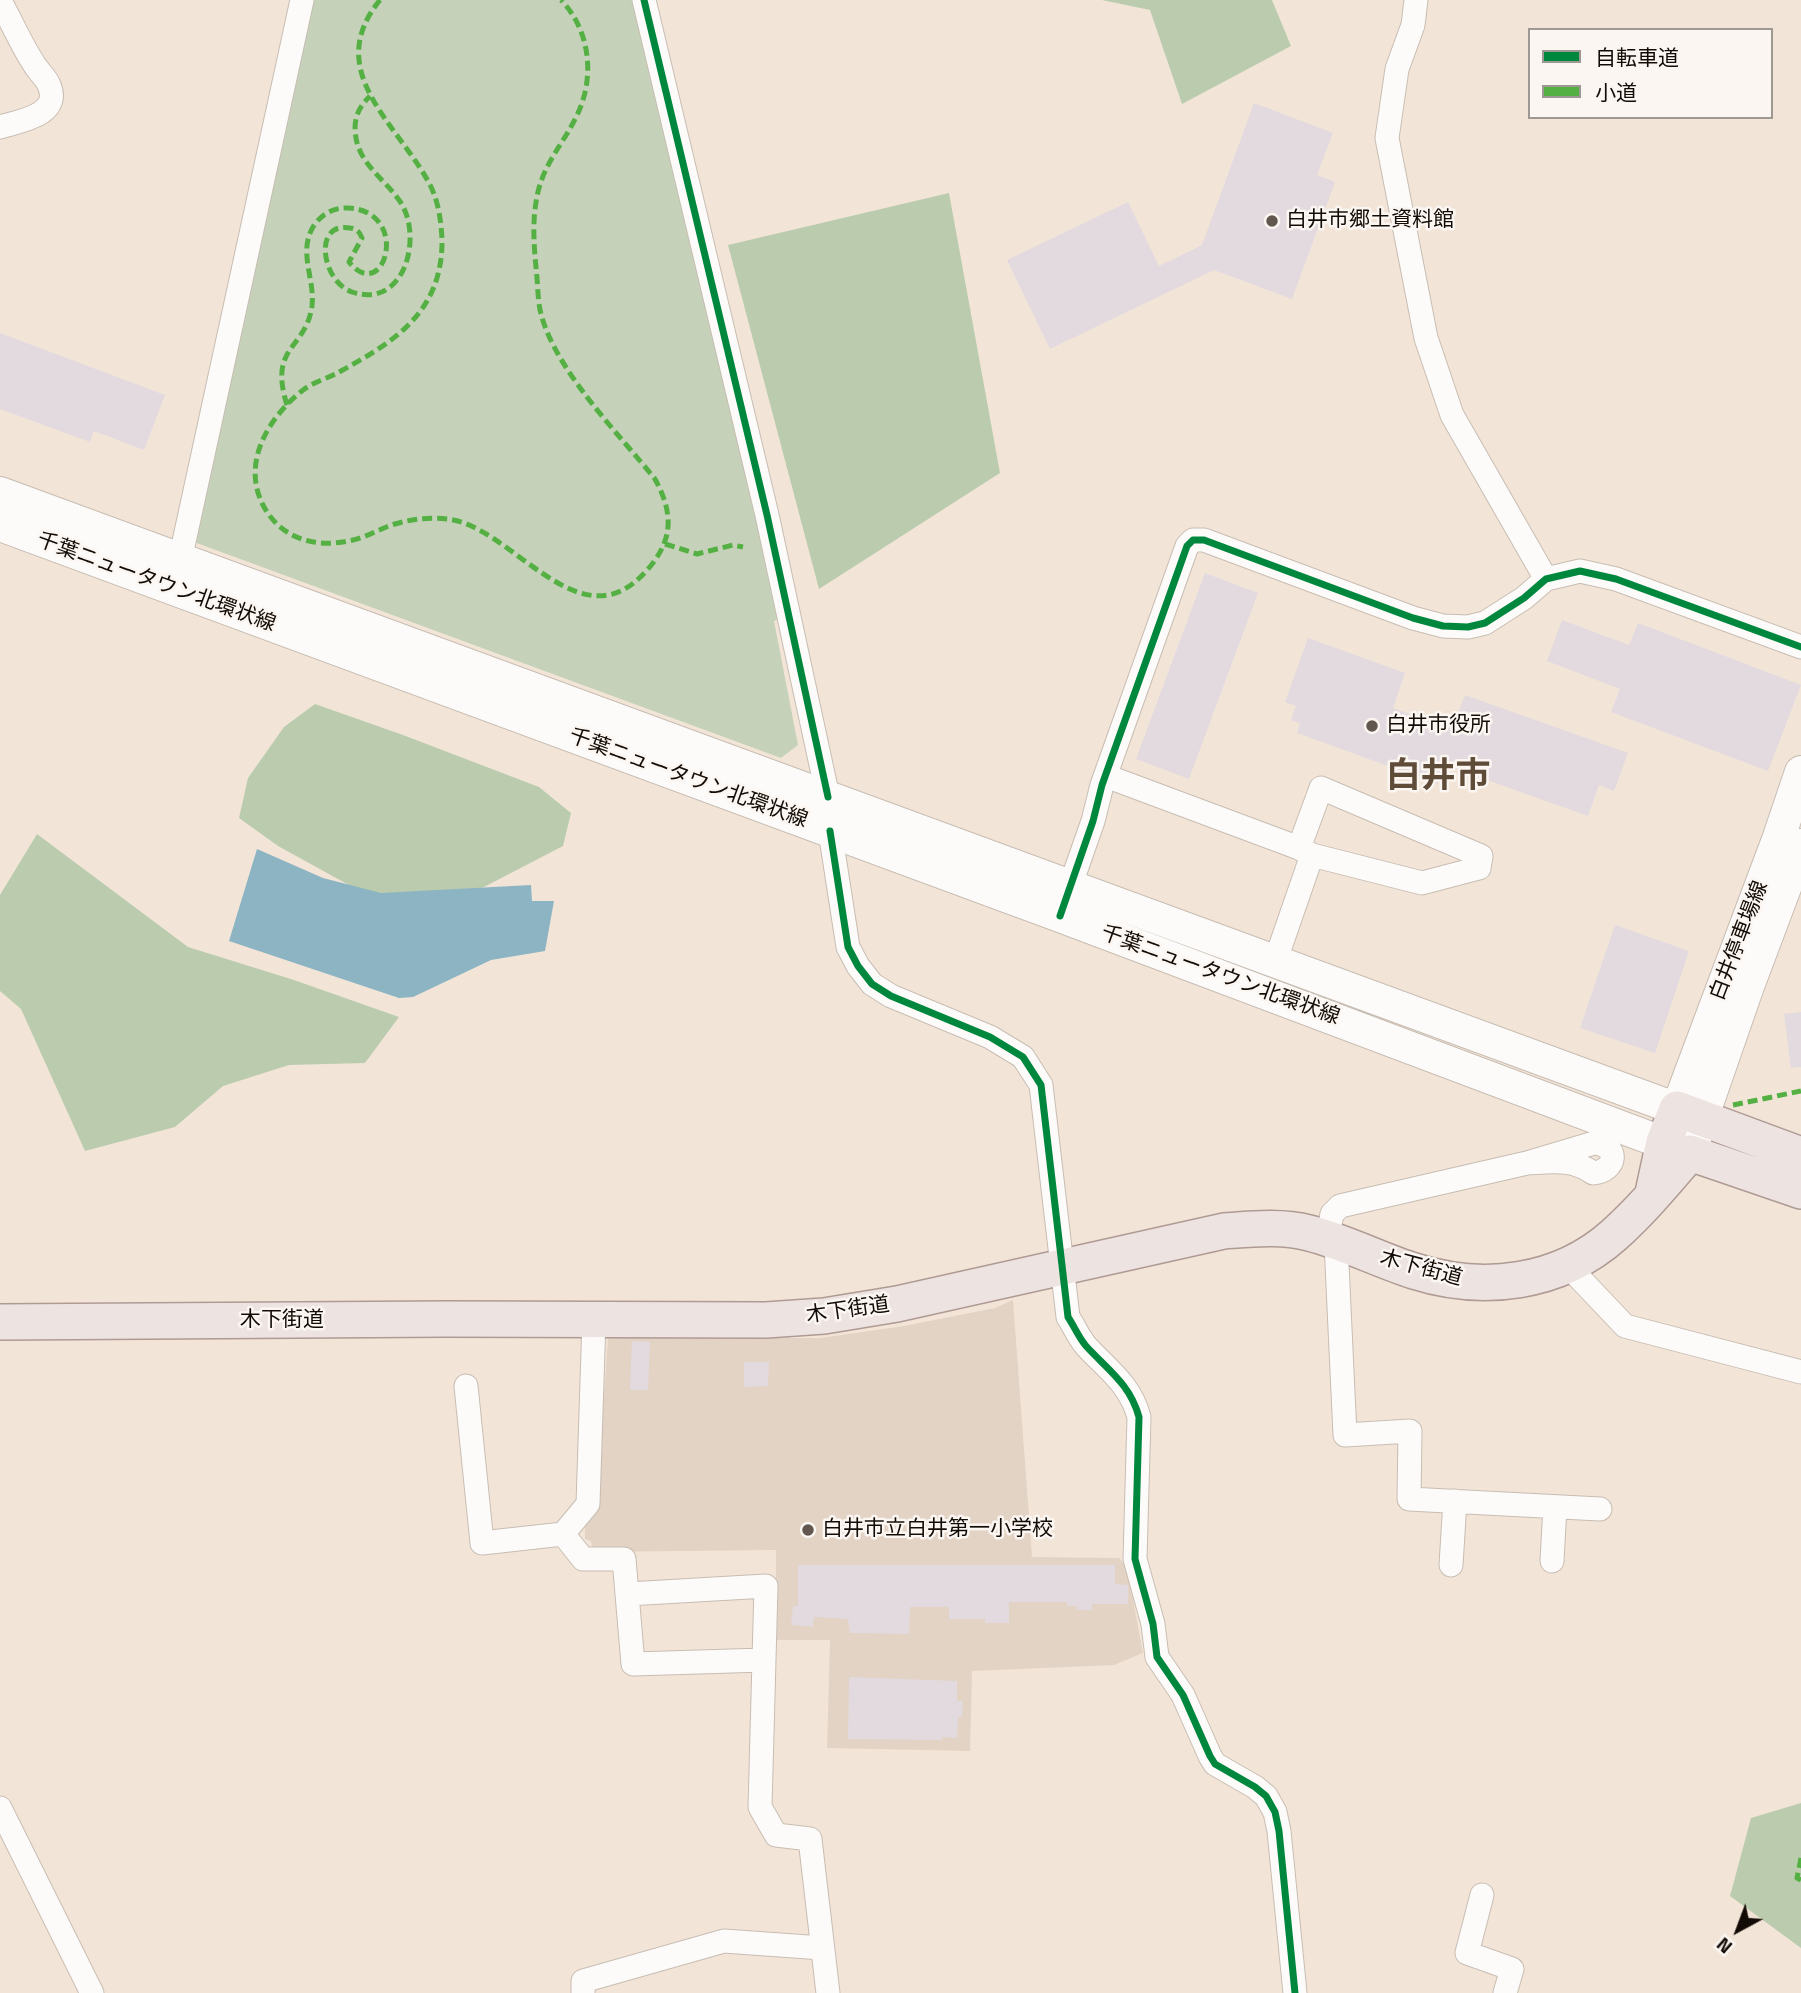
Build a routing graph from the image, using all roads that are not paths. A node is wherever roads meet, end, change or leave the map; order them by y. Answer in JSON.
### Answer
{"nodes":[{"id":1,"x":302,"y":0,"type":"edge"},
{"id":2,"x":644,"y":0,"type":"edge"},
{"id":3,"x":1416,"y":0,"type":"edge"},
{"id":4,"x":0,"y":1,"type":"edge"},
{"id":5,"x":0,"y":127,"type":"edge"},
{"id":6,"x":0,"y":494,"type":"edge"},
{"id":7,"x":0,"y":525,"type":"edge"},
{"id":8,"x":180,"y":559,"type":"junction"},
{"id":9,"x":1546,"y":579,"type":"junction"},
{"id":10,"x":1801,"y":647,"type":"edge"},
{"id":11,"x":1801,"y":772,"type":"edge"},
{"id":12,"x":1106,"y":776,"type":"junction"},
{"id":13,"x":828,"y":797,"type":"junction"},
{"id":14,"x":830,"y":831,"type":"junction"},
{"id":15,"x":1801,"y":845,"type":"edge"},
{"id":16,"x":1305,"y":852,"type":"junction"},
{"id":17,"x":1065,"y":901,"type":"junction"},
{"id":18,"x":1275,"y":962,"type":"junction"},
{"id":19,"x":1689,"y":1114,"type":"junction"},
{"id":20,"x":1677,"y":1147,"type":"junction"},
{"id":21,"x":1801,"y":1155,"type":"edge"},
{"id":22,"x":1527,"y":1163,"type":"dead end"},
{"id":23,"x":1801,"y":1191,"type":"edge"},
{"id":24,"x":1331,"y":1242,"type":"junction"},
{"id":25,"x":1568,"y":1266,"type":"junction"},
{"id":26,"x":1061,"y":1268,"type":"junction"},
{"id":27,"x":594,"y":1320,"type":"junction"},
{"id":28,"x":0,"y":1322,"type":"edge"},
{"id":29,"x":1801,"y":1372,"type":"edge"},
{"id":30,"x":466,"y":1386,"type":"dead end"},
{"id":31,"x":1455,"y":1501,"type":"junction"},
{"id":32,"x":1555,"y":1507,"type":"junction"},
{"id":33,"x":1600,"y":1509,"type":"dead end"},
{"id":34,"x":563,"y":1534,"type":"junction"},
{"id":35,"x":1552,"y":1561,"type":"dead end"},
{"id":36,"x":1451,"y":1565,"type":"dead end"},
{"id":37,"x":628,"y":1594,"type":"junction"},
{"id":38,"x":764,"y":1660,"type":"junction"},
{"id":39,"x":0,"y":1808,"type":"edge"},
{"id":40,"x":7,"y":1840,"type":"edge"},
{"id":41,"x":1482,"y":1895,"type":"dead end"},
{"id":42,"x":822,"y":1948,"type":"junction"},
{"id":43,"x":92,"y":1993,"type":"edge"},
{"id":44,"x":583,"y":1993,"type":"edge"},
{"id":45,"x":828,"y":1993,"type":"edge"},
{"id":46,"x":1295,"y":1993,"type":"edge"},
{"id":47,"x":1505,"y":1993,"type":"edge"}],
"edges":[{"from":1,"to":8,"type":"street"},
{"from":2,"to":13,"type":"street"},
{"from":3,"to":9,"type":"street"},
{"from":4,"to":5,"type":"street"},
{"from":6,"to":8,"type":"main road","name":"千葉ニュータウン北環状線"},
{"from":7,"to":14,"type":"main road","name":"千葉ニュータウン北環状線"},
{"from":8,"to":13,"type":"main road","name":"千葉ニュータウン北環状線"},
{"from":9,"to":10,"type":"street"},
{"from":9,"to":12,"type":"street"},
{"from":11,"to":19,"type":"main road","name":"白井停車場線"},
{"from":12,"to":16,"type":"street"},
{"from":12,"to":17,"type":"street"},
{"from":13,"to":17,"type":"main road","name":"千葉ニュータウン北環状線"},
{"from":14,"to":17,"type":"main road","name":"千葉ニュータウン北環状線"},
{"from":14,"to":26,"type":"street"},
{"from":15,"to":19,"type":"main road","name":"白井停車場線"},
{"from":16,"to":16,"type":"street"},
{"from":16,"to":18,"type":"street"},
{"from":17,"to":18,"type":"main road","name":"千葉ニュータウン北環状線"},
{"from":17,"to":20,"type":"main road","name":"千葉ニュータウン北環状線"},
{"from":18,"to":19,"type":"main road","name":"千葉ニュータウン北環状線"},
{"from":19,"to":20,"type":"main road","name":"木下街道"},
{"from":19,"to":21,"type":"main road"},
{"from":20,"to":23,"type":"main road"},
{"from":20,"to":25,"type":"main road","name":"木下街道"},
{"from":22,"to":24,"type":"street"},
{"from":24,"to":25,"type":"main road","name":"木下街道"},
{"from":24,"to":26,"type":"main road","name":"木下街道"},
{"from":24,"to":31,"type":"street"},
{"from":25,"to":29,"type":"street"},
{"from":26,"to":27,"type":"main road","name":"木下街道"},
{"from":26,"to":46,"type":"street"},
{"from":27,"to":28,"type":"main road","name":"木下街道"},
{"from":27,"to":34,"type":"street"},
{"from":30,"to":34,"type":"street"},
{"from":31,"to":32,"type":"street"},
{"from":31,"to":36,"type":"street"},
{"from":32,"to":33,"type":"street"},
{"from":32,"to":35,"type":"street"},
{"from":34,"to":37,"type":"street"},
{"from":37,"to":38,"type":"street"},
{"from":37,"to":38,"type":"street"},
{"from":38,"to":42,"type":"street"},
{"from":39,"to":40,"type":"street"},
{"from":40,"to":43,"type":"street"},
{"from":41,"to":47,"type":"street"},
{"from":42,"to":44,"type":"street"},
{"from":42,"to":45,"type":"street"}]}
